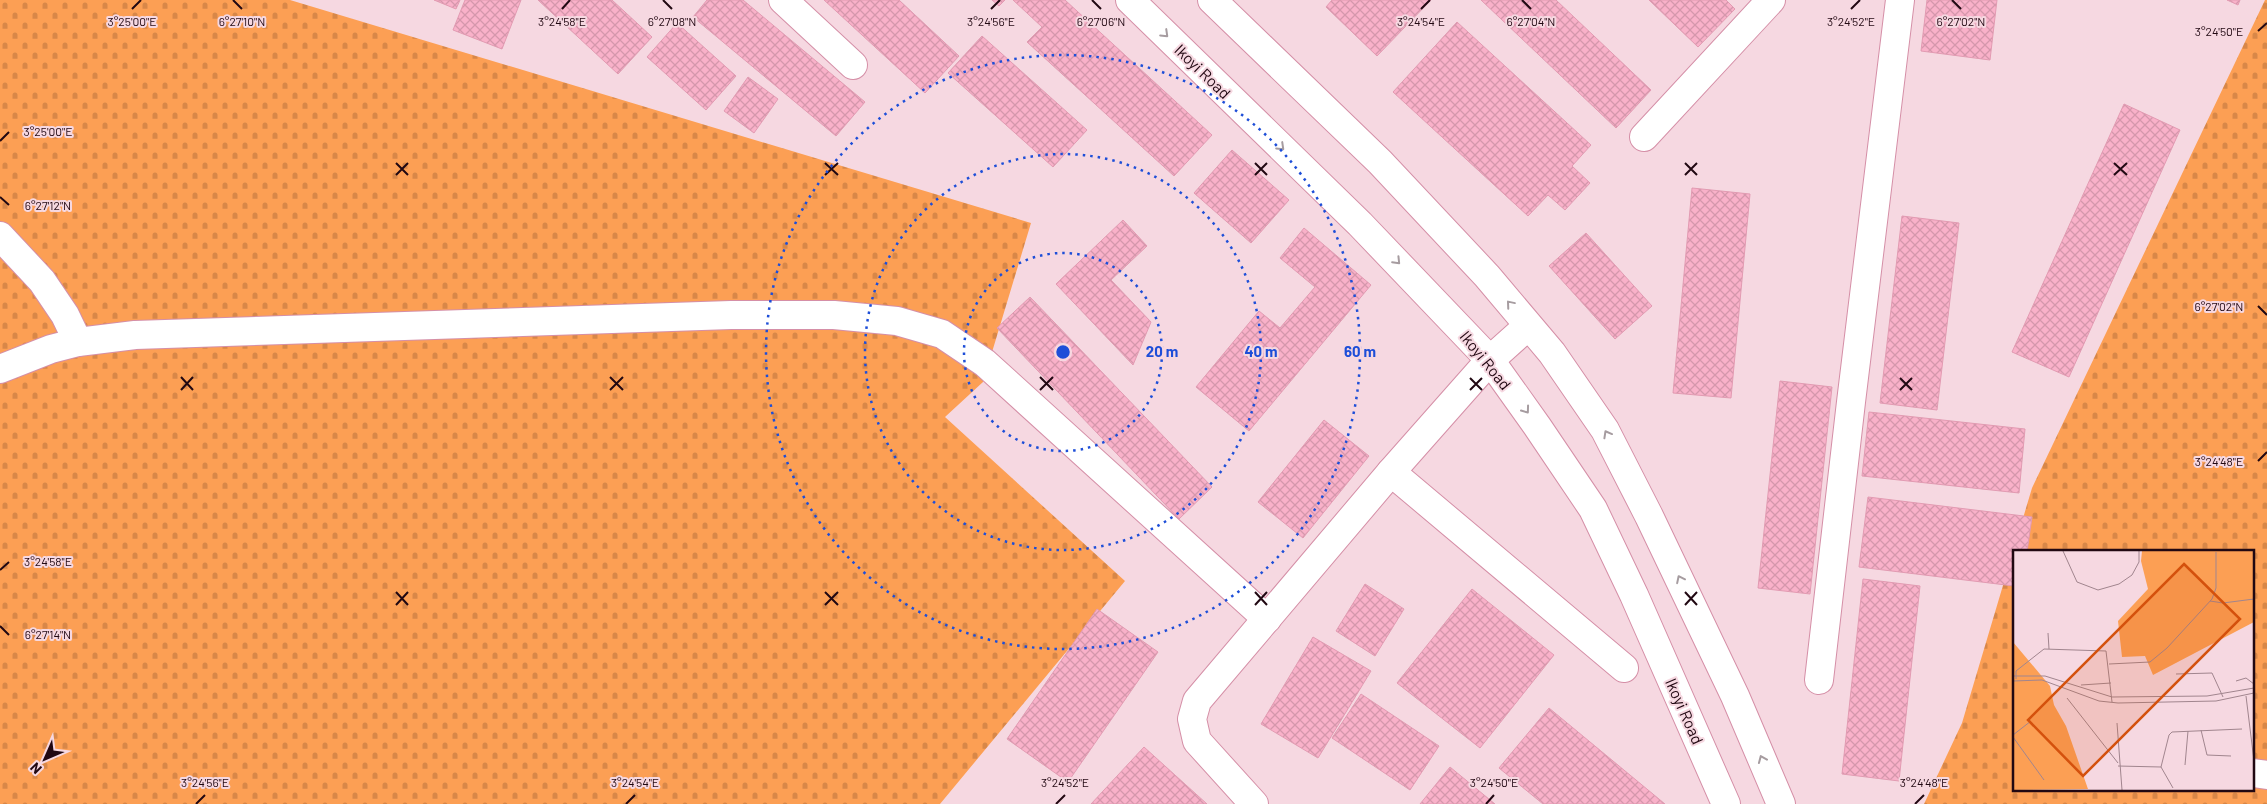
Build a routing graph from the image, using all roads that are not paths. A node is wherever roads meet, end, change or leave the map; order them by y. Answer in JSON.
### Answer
{"nodes":[{"id":1,"x":783,"y":0,"type":"edge"},
{"id":2,"x":1130,"y":0,"type":"edge"},
{"id":3,"x":1212,"y":0,"type":"edge"},
{"id":4,"x":1771,"y":0,"type":"edge"},
{"id":5,"x":1900,"y":0,"type":"edge"},
{"id":6,"x":854,"y":65,"type":"dead end"},
{"id":7,"x":1644,"y":137,"type":"dead end"},
{"id":8,"x":0,"y":236,"type":"edge"},
{"id":9,"x":1528,"y":326,"type":"junction"},
{"id":10,"x":78,"y":342,"type":"junction"},
{"id":11,"x":1490,"y":360,"type":"junction"},
{"id":12,"x":0,"y":369,"type":"edge"},
{"id":13,"x":1391,"y":472,"type":"junction"},
{"id":14,"x":1267,"y":619,"type":"junction"},
{"id":15,"x":1624,"y":668,"type":"dead end"},
{"id":16,"x":1819,"y":680,"type":"dead end"},
{"id":17,"x":2254,"y":772,"type":"edge"},
{"id":18,"x":2267,"y":774,"type":"edge"},
{"id":19,"x":1254,"y":804,"type":"edge"},
{"id":20,"x":1726,"y":804,"type":"edge"},
{"id":21,"x":1781,"y":804,"type":"edge"}],
"edges":[{"from":1,"to":6,"type":"main road"},
{"from":2,"to":11,"type":"main road","name":"Ikoyi Road","one_way":true},
{"from":9,"to":3,"type":"main road","one_way":true},
{"from":4,"to":7,"type":"main road"},
{"from":5,"to":16,"type":"main road"},
{"from":8,"to":10,"type":"main road"},
{"from":9,"to":11,"type":"main road"},
{"from":21,"to":9,"type":"main road","one_way":true},
{"from":10,"to":12,"type":"main road"},
{"from":10,"to":14,"type":"main road"},
{"from":11,"to":13,"type":"main road"},
{"from":11,"to":20,"type":"main road","name":"Ikoyi Road","one_way":true},
{"from":13,"to":14,"type":"main road"},
{"from":13,"to":15,"type":"main road"},
{"from":14,"to":19,"type":"main road"},
{"from":17,"to":18,"type":"main road"}]}
